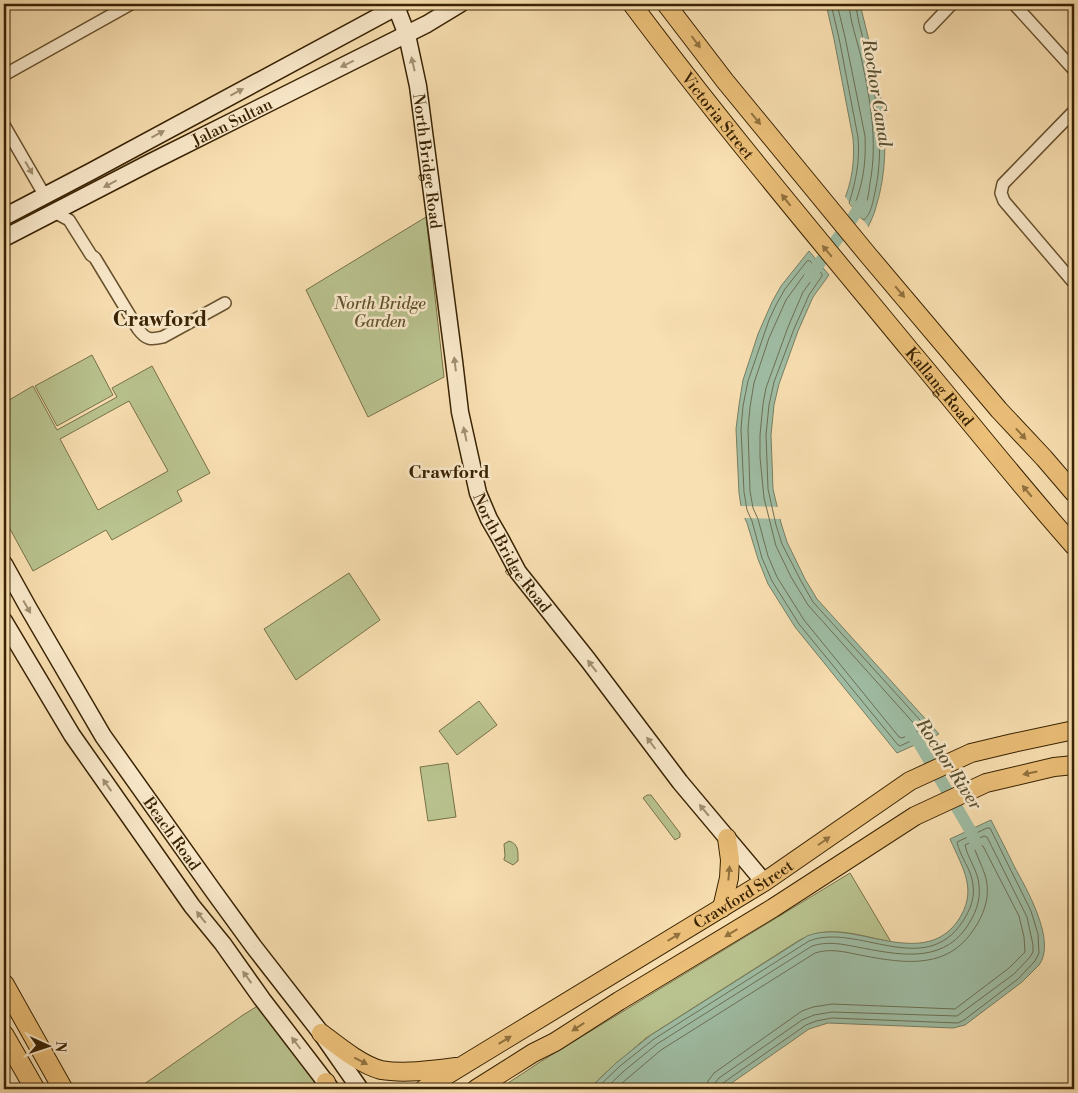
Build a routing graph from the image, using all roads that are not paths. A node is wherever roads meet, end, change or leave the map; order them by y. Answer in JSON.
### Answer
{"nodes":[{"id":1,"x":131,"y":4,"type":"edge"},
{"id":2,"x":460,"y":4,"type":"edge"},
{"id":3,"x":632,"y":4,"type":"edge"},
{"id":4,"x":666,"y":4,"type":"edge"},
{"id":5,"x":952,"y":4,"type":"edge"},
{"id":6,"x":1014,"y":4,"type":"edge"},
{"id":7,"x":398,"y":5,"type":"edge"},
{"id":8,"x":930,"y":27,"type":"dead end"},
{"id":9,"x":407,"y":35,"type":"junction"},
{"id":10,"x":1074,"y":70,"type":"edge"},
{"id":11,"x":4,"y":75,"type":"edge"},
{"id":12,"x":1074,"y":111,"type":"edge"},
{"id":13,"x":4,"y":125,"type":"edge"},
{"id":14,"x":60,"y":188,"type":"junction"},
{"id":15,"x":45,"y":196,"type":"junction"},
{"id":16,"x":828,"y":207,"type":"joint"},
{"id":17,"x":61,"y":208,"type":"junction"},
{"id":18,"x":4,"y":217,"type":"edge"},
{"id":19,"x":807,"y":226,"type":"joint"},
{"id":20,"x":4,"y":238,"type":"edge"},
{"id":21,"x":1074,"y":283,"type":"edge"},
{"id":22,"x":225,"y":303,"type":"dead end"},
{"id":23,"x":1074,"y":493,"type":"edge"},
{"id":24,"x":1074,"y":546,"type":"edge"},
{"id":25,"x":4,"y":564,"type":"edge"},
{"id":26,"x":4,"y":621,"type":"edge"},
{"id":27,"x":1074,"y":730,"type":"edge"},
{"id":28,"x":1074,"y":765,"type":"edge"},
{"id":29,"x":920,"y":814,"type":"junction"},
{"id":30,"x":727,"y":838,"type":"junction"},
{"id":31,"x":764,"y":882,"type":"junction"},
{"id":32,"x":722,"y":908,"type":"junction"},
{"id":33,"x":4,"y":984,"type":"edge"},
{"id":34,"x":4,"y":1035,"type":"edge"},
{"id":35,"x":326,"y":1040,"type":"junction"},
{"id":36,"x":312,"y":1064,"type":"junction"},
{"id":37,"x":464,"y":1065,"type":"junction"},
{"id":38,"x":328,"y":1087,"type":"edge"},
{"id":39,"x":35,"y":1089,"type":"edge"},
{"id":40,"x":63,"y":1089,"type":"edge"},
{"id":41,"x":360,"y":1089,"type":"edge"},
{"id":42,"x":424,"y":1089,"type":"edge"},
{"id":43,"x":476,"y":1089,"type":"edge"}],
"edges":[{"from":1,"to":11,"type":"street"},
{"from":2,"to":9,"type":"main road","name":"Jalan Sultan"},
{"from":19,"to":3,"type":"main road","name":"Victoria Street","one_way":true},
{"from":4,"to":16,"type":"main road","name":"Victoria Street","one_way":true},
{"from":5,"to":8,"type":"street"},
{"from":6,"to":10,"type":"street"},
{"from":7,"to":9,"type":"main road","name":"North Bridge Road"},
{"from":14,"to":7,"type":"main road","name":"Jalan Sultan","one_way":true},
{"from":9,"to":17,"type":"main road","name":"Jalan Sultan","one_way":true},
{"from":30,"to":9,"type":"main road","name":"North Bridge Road","one_way":true},
{"from":12,"to":21,"type":"street"},
{"from":13,"to":15,"type":"street","one_way":true},
{"from":14,"to":15,"type":"main road","name":"Jalan Sultan"},
{"from":14,"to":17,"type":"street"},
{"from":15,"to":18,"type":"main road","name":"Jalan Sultan"},
{"from":16,"to":23,"type":"main road","name":"Kallang Road","one_way":true},
{"from":17,"to":20,"type":"main road","name":"Jalan Sultan"},
{"from":17,"to":22,"type":"street"},
{"from":24,"to":19,"type":"main road","name":"Kallang Road","one_way":true},
{"from":25,"to":35,"type":"main road","name":"Beach Road","one_way":true},
{"from":36,"to":26,"type":"main road","name":"Beach Road","one_way":true},
{"from":31,"to":27,"type":"main road","name":"Crawford Street","one_way":true},
{"from":28,"to":29,"type":"main road","name":"Crawford Street","one_way":true},
{"from":29,"to":31,"type":"main road"},
{"from":29,"to":43,"type":"main road","name":"Crawford Street","one_way":true},
{"from":30,"to":31,"type":"main road","name":"North Bridge Road"},
{"from":32,"to":30,"type":"main road","one_way":true},
{"from":31,"to":32,"type":"main road","name":"Crawford Street"},
{"from":37,"to":32,"type":"main road","name":"Crawford Street","one_way":true},
{"from":33,"to":40,"type":"highway"},
{"from":34,"to":39,"type":"highway"},
{"from":35,"to":36,"type":"main road"},
{"from":35,"to":37,"type":"main road","one_way":true},
{"from":35,"to":41,"type":"main road","name":"Beach Road"},
{"from":36,"to":38,"type":"main road","name":"Beach Road"},
{"from":37,"to":42,"type":"main road","name":"Crawford Street"}]}
